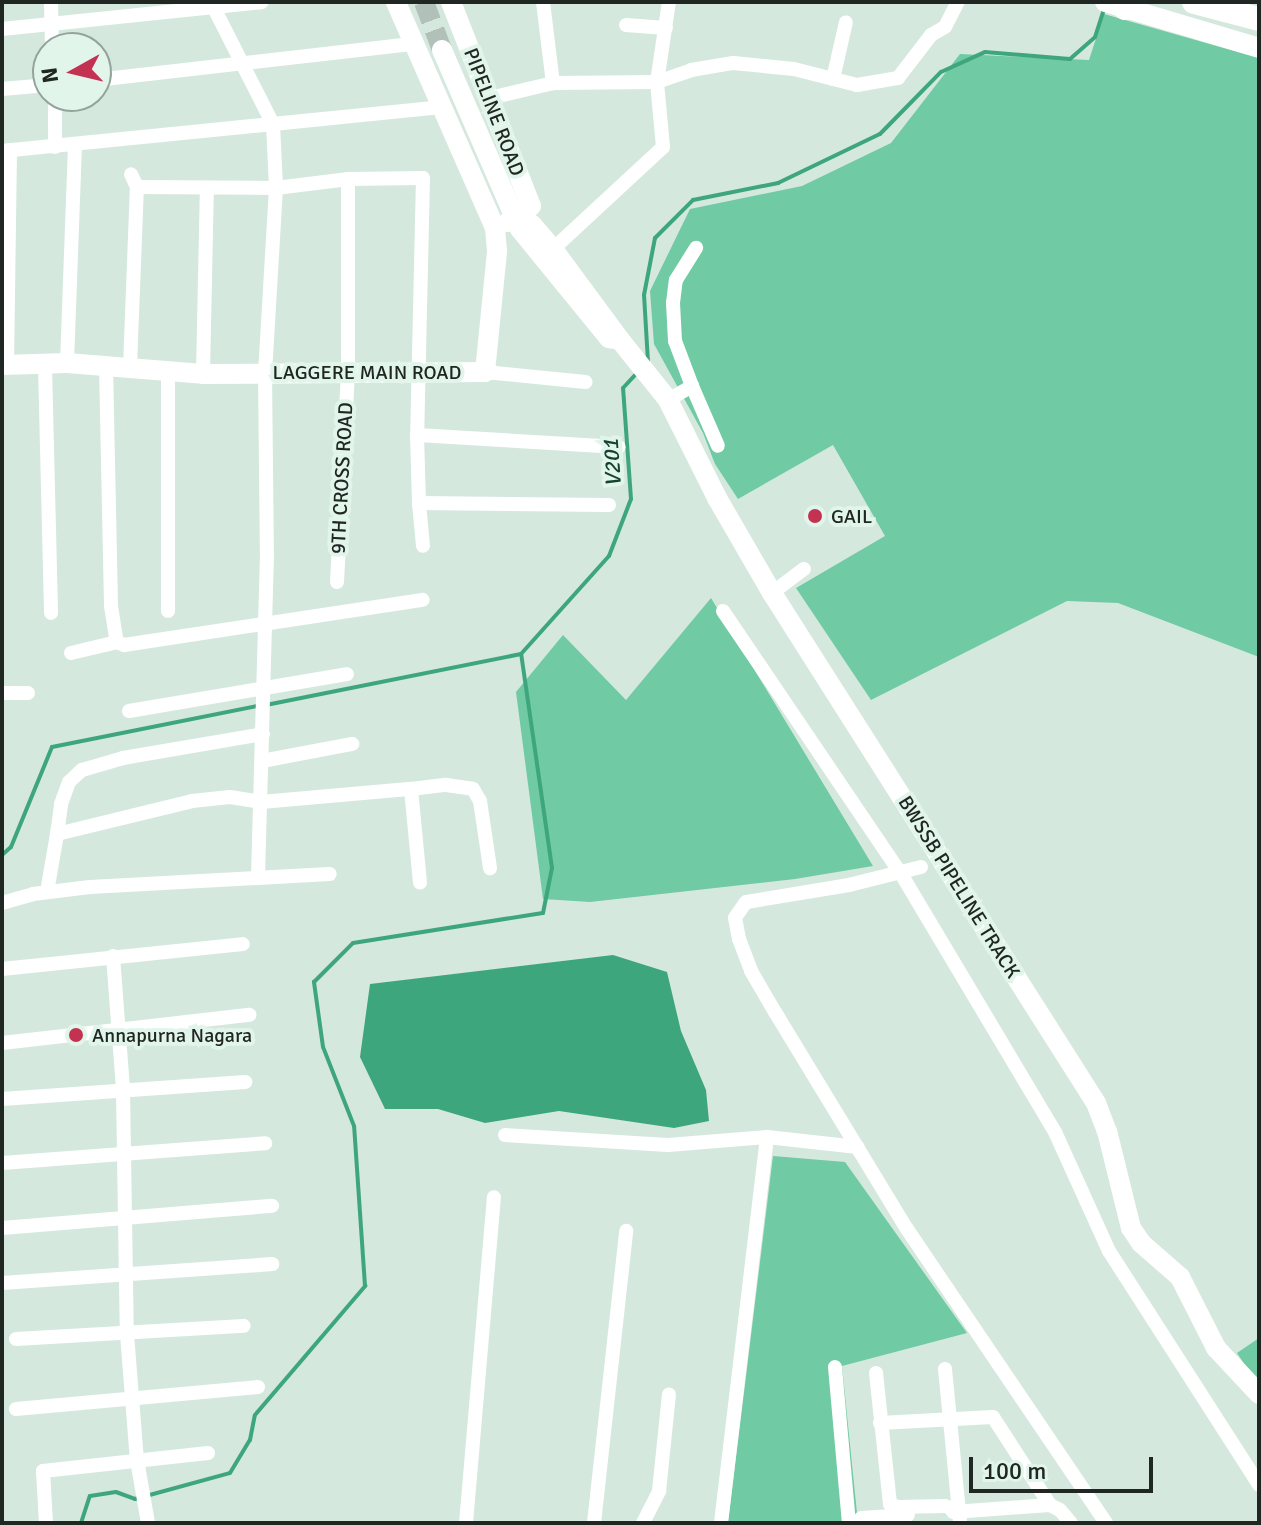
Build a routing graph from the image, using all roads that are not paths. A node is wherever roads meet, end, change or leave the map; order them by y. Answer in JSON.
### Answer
{"nodes":[{"id":1,"x":51,"y":2,"type":"edge"},
{"id":2,"x":262,"y":2,"type":"edge"},
{"id":3,"x":396,"y":2,"type":"edge"},
{"id":4,"x":451,"y":2,"type":"edge"},
{"id":5,"x":543,"y":2,"type":"edge"},
{"id":6,"x":669,"y":2,"type":"edge"},
{"id":7,"x":958,"y":2,"type":"edge"},
{"id":8,"x":1194,"y":2,"type":"edge"},
{"id":9,"x":1118,"y":4,"type":"edge"},
{"id":10,"x":213,"y":5,"type":"edge"},
{"id":11,"x":1259,"y":19,"type":"edge"},
{"id":12,"x":846,"y":22,"type":"dead end"},
{"id":13,"x":51,"y":24,"type":"junction"},
{"id":14,"x":626,"y":25,"type":"dead end"},
{"id":15,"x":666,"y":28,"type":"junction"},
{"id":16,"x":2,"y":29,"type":"edge"},
{"id":17,"x":51,"y":32,"type":"edge"},
{"id":18,"x":414,"y":44,"type":"junction"},
{"id":19,"x":1259,"y":48,"type":"edge"},
{"id":20,"x":442,"y":50,"type":"tunnel mouth"},
{"id":21,"x":245,"y":64,"type":"junction"},
{"id":22,"x":112,"y":78,"type":"edge"},
{"id":23,"x":833,"y":79,"type":"junction"},
{"id":24,"x":657,"y":82,"type":"junction"},
{"id":25,"x":553,"y":83,"type":"junction"},
{"id":26,"x":32,"y":86,"type":"edge"},
{"id":27,"x":2,"y":89,"type":"edge"},
{"id":28,"x":490,"y":98,"type":"junction"},
{"id":29,"x":439,"y":107,"type":"junction"},
{"id":30,"x":55,"y":112,"type":"edge"},
{"id":31,"x":273,"y":124,"type":"junction"},
{"id":32,"x":75,"y":144,"type":"junction"},
{"id":33,"x":55,"y":147,"type":"junction"},
{"id":34,"x":6,"y":150,"type":"edge"},
{"id":35,"x":348,"y":179,"type":"junction"},
{"id":36,"x":276,"y":188,"type":"junction"},
{"id":37,"x":207,"y":189,"type":"junction"},
{"id":38,"x":518,"y":217,"type":"junction"},
{"id":39,"x":495,"y":228,"type":"junction"},
{"id":40,"x":696,"y":248,"type":"dead end"},
{"id":41,"x":553,"y":249,"type":"junction"},
{"id":42,"x":620,"y":340,"type":"junction"},
{"id":43,"x":67,"y":363,"type":"junction"},
{"id":44,"x":5,"y":365,"type":"edge"},
{"id":45,"x":45,"y":366,"type":"junction"},
{"id":46,"x":106,"y":366,"type":"junction"},
{"id":47,"x":130,"y":367,"type":"junction"},
{"id":48,"x":168,"y":370,"type":"junction"},
{"id":49,"x":418,"y":370,"type":"junction"},
{"id":50,"x":265,"y":372,"type":"junction"},
{"id":51,"x":485,"y":372,"type":"junction"},
{"id":52,"x":203,"y":374,"type":"junction"},
{"id":53,"x":348,"y":375,"type":"junction"},
{"id":54,"x":586,"y":382,"type":"dead end"},
{"id":55,"x":692,"y":386,"type":"junction"},
{"id":56,"x":668,"y":400,"type":"junction"},
{"id":57,"x":417,"y":435,"type":"junction"},
{"id":58,"x":718,"y":446,"type":"dead end"},
{"id":59,"x":619,"y":447,"type":"dead end"},
{"id":60,"x":419,"y":503,"type":"junction"},
{"id":61,"x":609,"y":505,"type":"dead end"},
{"id":62,"x":423,"y":546,"type":"dead end"},
{"id":63,"x":804,"y":569,"type":"dead end"},
{"id":64,"x":337,"y":582,"type":"dead end"},
{"id":65,"x":772,"y":593,"type":"junction"},
{"id":66,"x":423,"y":600,"type":"dead end"},
{"id":67,"x":168,"y":611,"type":"dead end"},
{"id":68,"x":723,"y":611,"type":"dead end"},
{"id":69,"x":51,"y":613,"type":"dead end"},
{"id":70,"x":265,"y":625,"type":"junction"},
{"id":71,"x":117,"y":642,"type":"junction"},
{"id":72,"x":71,"y":653,"type":"dead end"},
{"id":73,"x":347,"y":674,"type":"dead end"},
{"id":74,"x":264,"y":689,"type":"junction"},
{"id":75,"x":2,"y":693,"type":"edge"},
{"id":76,"x":28,"y":693,"type":"dead end"},
{"id":77,"x":129,"y":711,"type":"dead end"},
{"id":78,"x":263,"y":734,"type":"junction"},
{"id":79,"x":352,"y":744,"type":"dead end"},
{"id":80,"x":262,"y":761,"type":"junction"},
{"id":81,"x":411,"y":789,"type":"junction"},
{"id":82,"x":261,"y":802,"type":"junction"},
{"id":83,"x":57,"y":834,"type":"junction"},
{"id":84,"x":921,"y":867,"type":"dead end"},
{"id":85,"x":490,"y":868,"type":"dead end"},
{"id":86,"x":900,"y":872,"type":"junction"},
{"id":87,"x":330,"y":874,"type":"dead end"},
{"id":88,"x":258,"y":877,"type":"junction"},
{"id":89,"x":420,"y":883,"type":"dead end"},
{"id":90,"x":47,"y":892,"type":"junction"},
{"id":91,"x":2,"y":903,"type":"edge"},
{"id":92,"x":243,"y":944,"type":"dead end"},
{"id":93,"x":113,"y":956,"type":"junction"},
{"id":94,"x":2,"y":969,"type":"edge"},
{"id":95,"x":249,"y":1015,"type":"dead end"},
{"id":96,"x":118,"y":1030,"type":"junction"},
{"id":97,"x":2,"y":1043,"type":"edge"},
{"id":98,"x":245,"y":1082,"type":"dead end"},
{"id":99,"x":123,"y":1090,"type":"junction"},
{"id":100,"x":2,"y":1099,"type":"edge"},
{"id":101,"x":505,"y":1135,"type":"dead end"},
{"id":102,"x":767,"y":1137,"type":"junction"},
{"id":103,"x":265,"y":1143,"type":"dead end"},
{"id":104,"x":857,"y":1147,"type":"junction"},
{"id":105,"x":124,"y":1153,"type":"junction"},
{"id":106,"x":2,"y":1163,"type":"edge"},
{"id":107,"x":494,"y":1197,"type":"dead end"},
{"id":108,"x":272,"y":1206,"type":"dead end"},
{"id":109,"x":124,"y":1217,"type":"junction"},
{"id":110,"x":2,"y":1228,"type":"edge"},
{"id":111,"x":626,"y":1231,"type":"dead end"},
{"id":112,"x":272,"y":1264,"type":"dead end"},
{"id":113,"x":125,"y":1275,"type":"junction"},
{"id":114,"x":2,"y":1283,"type":"edge"},
{"id":115,"x":244,"y":1326,"type":"dead end"},
{"id":116,"x":127,"y":1334,"type":"junction"},
{"id":117,"x":16,"y":1339,"type":"dead end"},
{"id":118,"x":835,"y":1367,"type":"dead end"},
{"id":119,"x":945,"y":1369,"type":"dead end"},
{"id":120,"x":876,"y":1373,"type":"dead end"},
{"id":121,"x":258,"y":1387,"type":"dead end"},
{"id":122,"x":1259,"y":1394,"type":"edge"},
{"id":123,"x":669,"y":1395,"type":"dead end"},
{"id":124,"x":133,"y":1397,"type":"junction"},
{"id":125,"x":16,"y":1409,"type":"dead end"},
{"id":126,"x":949,"y":1418,"type":"junction"},
{"id":127,"x":880,"y":1423,"type":"junction"},
{"id":128,"x":208,"y":1453,"type":"dead end"},
{"id":129,"x":137,"y":1460,"type":"junction"},
{"id":130,"x":1259,"y":1485,"type":"edge"},
{"id":131,"x":1050,"y":1505,"type":"junction"},
{"id":132,"x":1023,"y":1507,"type":"junction"},
{"id":133,"x":959,"y":1517,"type":"edge"},
{"id":134,"x":890,"y":1520,"type":"edge"},
{"id":135,"x":855,"y":1521,"type":"edge"},
{"id":136,"x":46,"y":1523,"type":"edge"},
{"id":137,"x":148,"y":1523,"type":"edge"},
{"id":138,"x":466,"y":1523,"type":"edge"},
{"id":139,"x":594,"y":1523,"type":"edge"},
{"id":140,"x":643,"y":1523,"type":"edge"},
{"id":141,"x":721,"y":1523,"type":"edge"},
{"id":142,"x":1024,"y":1523,"type":"edge"},
{"id":143,"x":1071,"y":1523,"type":"edge"},
{"id":144,"x":1106,"y":1523,"type":"edge"}],
"edges":[{"from":1,"to":13,"type":"street"},
{"from":2,"to":10,"type":"street"},
{"from":3,"to":18,"type":"street","name":"LAGGERE MAIN ROAD"},
{"from":4,"to":28,"type":"street","name":"PIPELINE ROAD"},
{"from":5,"to":25,"type":"street"},
{"from":6,"to":15,"type":"street"},
{"from":7,"to":23,"type":"street"},
{"from":8,"to":11,"type":"highway"},
{"from":9,"to":19,"type":"street"},
{"from":10,"to":13,"type":"street"},
{"from":10,"to":21,"type":"street"},
{"from":12,"to":23,"type":"street"},
{"from":13,"to":16,"type":"street"},
{"from":13,"to":17,"type":"street"},
{"from":14,"to":15,"type":"street"},
{"from":15,"to":24,"type":"street"},
{"from":18,"to":21,"type":"street"},
{"from":18,"to":29,"type":"street","name":"LAGGERE MAIN ROAD"},
{"from":20,"to":38,"type":"street"},
{"from":21,"to":22,"type":"street"},
{"from":21,"to":31,"type":"street"},
{"from":23,"to":24,"type":"street"},
{"from":24,"to":25,"type":"street"},
{"from":24,"to":41,"type":"street"},
{"from":25,"to":28,"type":"street"},
{"from":26,"to":27,"type":"street"},
{"from":28,"to":38,"type":"street","name":"PIPELINE ROAD"},
{"from":29,"to":31,"type":"street"},
{"from":29,"to":39,"type":"street","name":"LAGGERE MAIN ROAD"},
{"from":30,"to":33,"type":"street"},
{"from":31,"to":32,"type":"street"},
{"from":31,"to":36,"type":"street"},
{"from":32,"to":33,"type":"street"},
{"from":32,"to":43,"type":"street"},
{"from":33,"to":34,"type":"street"},
{"from":34,"to":44,"type":"street"},
{"from":35,"to":36,"type":"street"},
{"from":35,"to":49,"type":"street"},
{"from":35,"to":53,"type":"street","name":"9TH CROSS ROAD"},
{"from":36,"to":37,"type":"street"},
{"from":36,"to":50,"type":"street"},
{"from":37,"to":47,"type":"street"},
{"from":37,"to":52,"type":"street"},
{"from":38,"to":39,"type":"street"},
{"from":38,"to":41,"type":"street"},
{"from":38,"to":42,"type":"street"},
{"from":39,"to":51,"type":"street","name":"LAGGERE MAIN ROAD"},
{"from":40,"to":55,"type":"street"},
{"from":41,"to":42,"type":"street"},
{"from":42,"to":56,"type":"street","name":"BWSSB PIPELINE TRACK"},
{"from":43,"to":45,"type":"street","name":"LAGGERE MAIN ROAD"},
{"from":43,"to":46,"type":"street","name":"LAGGERE MAIN ROAD"},
{"from":44,"to":45,"type":"street","name":"LAGGERE MAIN ROAD"},
{"from":45,"to":69,"type":"street"},
{"from":46,"to":47,"type":"street","name":"LAGGERE MAIN ROAD"},
{"from":46,"to":71,"type":"street"},
{"from":47,"to":48,"type":"street","name":"LAGGERE MAIN ROAD"},
{"from":48,"to":52,"type":"street","name":"LAGGERE MAIN ROAD"},
{"from":48,"to":67,"type":"street"},
{"from":49,"to":51,"type":"street","name":"LAGGERE MAIN ROAD"},
{"from":49,"to":53,"type":"street","name":"LAGGERE MAIN ROAD"},
{"from":49,"to":57,"type":"street"},
{"from":50,"to":52,"type":"street","name":"LAGGERE MAIN ROAD"},
{"from":50,"to":53,"type":"street","name":"LAGGERE MAIN ROAD"},
{"from":50,"to":70,"type":"street"},
{"from":51,"to":54,"type":"street"},
{"from":53,"to":64,"type":"street","name":"9TH CROSS ROAD"},
{"from":55,"to":56,"type":"street"},
{"from":55,"to":58,"type":"street"},
{"from":56,"to":65,"type":"street","name":"BWSSB PIPELINE TRACK"},
{"from":57,"to":59,"type":"street"},
{"from":57,"to":60,"type":"street"},
{"from":60,"to":61,"type":"street"},
{"from":60,"to":62,"type":"street"},
{"from":63,"to":65,"type":"street"},
{"from":65,"to":122,"type":"street","name":"BWSSB PIPELINE TRACK"},
{"from":66,"to":70,"type":"street"},
{"from":68,"to":86,"type":"street"},
{"from":70,"to":71,"type":"street"},
{"from":70,"to":74,"type":"street"},
{"from":71,"to":72,"type":"street"},
{"from":73,"to":74,"type":"street"},
{"from":74,"to":77,"type":"street"},
{"from":74,"to":78,"type":"street"},
{"from":75,"to":76,"type":"street"},
{"from":78,"to":80,"type":"street"},
{"from":78,"to":83,"type":"street"},
{"from":79,"to":80,"type":"street"},
{"from":80,"to":82,"type":"street"},
{"from":81,"to":82,"type":"street"},
{"from":81,"to":85,"type":"street"},
{"from":81,"to":89,"type":"street"},
{"from":82,"to":83,"type":"street"},
{"from":82,"to":88,"type":"street"},
{"from":83,"to":90,"type":"street"},
{"from":84,"to":86,"type":"street"},
{"from":86,"to":104,"type":"street"},
{"from":86,"to":130,"type":"street"},
{"from":87,"to":88,"type":"street"},
{"from":88,"to":90,"type":"street"},
{"from":90,"to":91,"type":"street"},
{"from":92,"to":93,"type":"street"},
{"from":93,"to":94,"type":"street"},
{"from":93,"to":96,"type":"street"},
{"from":95,"to":96,"type":"street"},
{"from":96,"to":97,"type":"street"},
{"from":96,"to":99,"type":"street"},
{"from":98,"to":99,"type":"street"},
{"from":99,"to":100,"type":"street"},
{"from":99,"to":105,"type":"street"},
{"from":101,"to":102,"type":"street"},
{"from":102,"to":104,"type":"street"},
{"from":102,"to":141,"type":"street"},
{"from":103,"to":105,"type":"street"},
{"from":104,"to":144,"type":"street"},
{"from":105,"to":106,"type":"street"},
{"from":105,"to":109,"type":"street"},
{"from":107,"to":138,"type":"street"},
{"from":108,"to":109,"type":"street"},
{"from":109,"to":110,"type":"street"},
{"from":109,"to":113,"type":"street"},
{"from":111,"to":139,"type":"street"},
{"from":112,"to":113,"type":"street"},
{"from":113,"to":114,"type":"street"},
{"from":113,"to":116,"type":"street"},
{"from":115,"to":116,"type":"street"},
{"from":116,"to":117,"type":"street"},
{"from":116,"to":124,"type":"street"},
{"from":118,"to":135,"type":"street"},
{"from":119,"to":126,"type":"street"},
{"from":120,"to":127,"type":"street"},
{"from":121,"to":124,"type":"street"},
{"from":123,"to":140,"type":"street"},
{"from":124,"to":125,"type":"street"},
{"from":124,"to":129,"type":"street"},
{"from":126,"to":127,"type":"street"},
{"from":126,"to":131,"type":"street"},
{"from":126,"to":133,"type":"street"},
{"from":127,"to":133,"type":"street"},
{"from":128,"to":129,"type":"street"},
{"from":129,"to":136,"type":"street"},
{"from":129,"to":137,"type":"street"},
{"from":131,"to":132,"type":"street"},
{"from":131,"to":143,"type":"street"},
{"from":132,"to":133,"type":"street"},
{"from":132,"to":142,"type":"street"},
{"from":133,"to":134,"type":"street"},
{"from":134,"to":135,"type":"street"}]}
